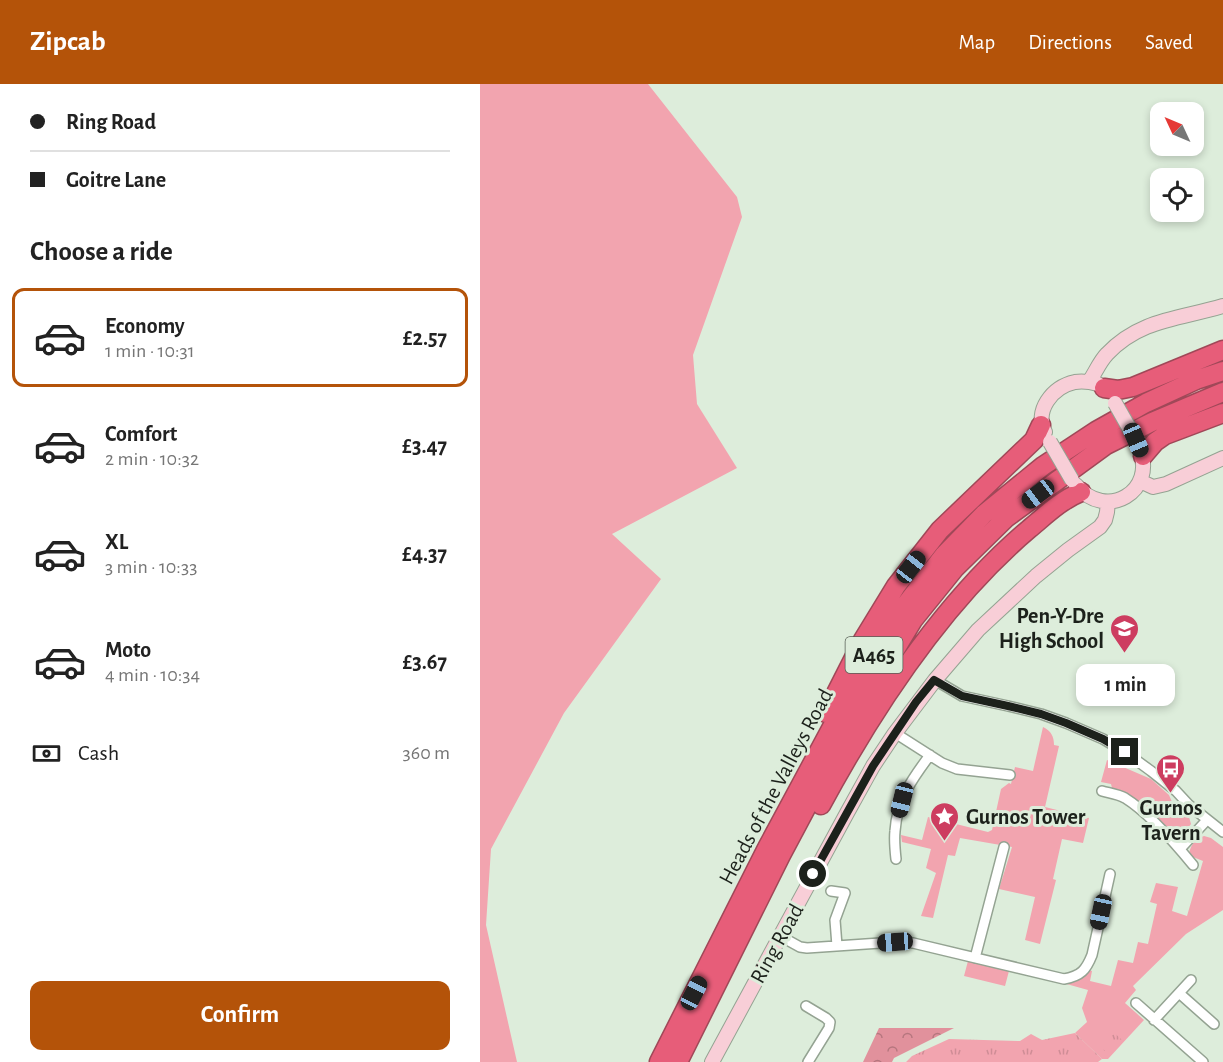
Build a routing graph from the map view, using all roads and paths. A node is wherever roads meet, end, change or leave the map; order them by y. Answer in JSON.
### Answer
{"nodes":[{"id":1,"x":1223,"y":306,"type":"edge"},
{"id":2,"x":1223,"y":350,"type":"edge"},
{"id":3,"x":1223,"y":371,"type":"edge"},
{"id":4,"x":1103,"y":391,"type":"junction"},
{"id":5,"x":1223,"y":392,"type":"edge"},
{"id":6,"x":1223,"y":412,"type":"edge"},
{"id":7,"x":1041,"y":425,"type":"junction"},
{"id":8,"x":1139,"y":448,"type":"junction"},
{"id":9,"x":1223,"y":458,"type":"edge"},
{"id":10,"x":1140,"y":481,"type":"junction"},
{"id":11,"x":1076,"y":486,"type":"junction"},
{"id":12,"x":1108,"y":502,"type":"junction"},
{"id":13,"x":934,"y":680,"type":"junction"},
{"id":14,"x":895,"y":732,"type":"junction"},
{"id":15,"x":930,"y":755,"type":"junction"},
{"id":16,"x":1010,"y":775,"type":"dead end"},
{"id":17,"x":1102,"y":791,"type":"dead end"},
{"id":18,"x":1207,"y":820,"type":"junction"},
{"id":19,"x":1223,"y":832,"type":"edge"},
{"id":20,"x":1004,"y":847,"type":"dead end"},
{"id":21,"x":1180,"y":849,"type":"junction"},
{"id":22,"x":774,"y":852,"type":"junction"},
{"id":23,"x":896,"y":859,"type":"dead end"},
{"id":24,"x":1193,"y":865,"type":"dead end"},
{"id":25,"x":1110,"y":874,"type":"dead end"},
{"id":26,"x":831,"y":891,"type":"dead end"},
{"id":27,"x":780,"y":936,"type":"junction"},
{"id":28,"x":837,"y":946,"type":"junction"},
{"id":29,"x":975,"y":958,"type":"junction"},
{"id":30,"x":1191,"y":981,"type":"dead end"},
{"id":31,"x":1179,"y":993,"type":"junction"},
{"id":32,"x":1136,"y":1004,"type":"dead end"},
{"id":33,"x":806,"y":1006,"type":"dead end"},
{"id":34,"x":1154,"y":1020,"type":"junction"},
{"id":35,"x":1214,"y":1024,"type":"dead end"},
{"id":36,"x":659,"y":1062,"type":"edge"},
{"id":37,"x":678,"y":1062,"type":"edge"},
{"id":38,"x":712,"y":1062,"type":"edge"},
{"id":39,"x":808,"y":1062,"type":"edge"},
{"id":40,"x":1203,"y":1062,"type":"edge"}],
"edges":[{"from":1,"to":4,"type":"street"},
{"from":2,"to":4,"type":"highway"},
{"from":3,"to":22,"type":"highway","name":"Heads of the Valleys Road","number":"A465"},
{"from":4,"to":7,"type":"street"},
{"from":4,"to":8,"type":"street","bridge":true},
{"from":5,"to":22,"type":"highway","name":"Heads of the Valleys Road","number":"A465"},
{"from":6,"to":8,"type":"highway"},
{"from":7,"to":11,"type":"street","bridge":true},
{"from":7,"to":22,"type":"highway"},
{"from":8,"to":10,"type":"street"},
{"from":9,"to":10,"type":"street"},
{"from":10,"to":12,"type":"street"},
{"from":11,"to":12,"type":"street"},
{"from":11,"to":22,"type":"highway"},
{"from":12,"to":13,"type":"street","name":"Ring Road"},
{"from":13,"to":14,"type":"street","name":"Ring Road"},
{"from":13,"to":18,"type":"street"},
{"from":14,"to":15,"type":"street"},
{"from":14,"to":27,"type":"street","name":"Ring Road"},
{"from":15,"to":16,"type":"street"},
{"from":15,"to":23,"type":"street"},
{"from":17,"to":21,"type":"street"},
{"from":18,"to":19,"type":"street"},
{"from":18,"to":21,"type":"street"},
{"from":20,"to":29,"type":"street"},
{"from":21,"to":24,"type":"street"},
{"from":22,"to":36,"type":"highway","name":"Heads of the Valleys Road","number":"A465"},
{"from":22,"to":37,"type":"highway","name":"Heads of the Valleys Road","number":"A465"},
{"from":25,"to":29,"type":"street"},
{"from":26,"to":28,"type":"street"},
{"from":27,"to":28,"type":"street"},
{"from":27,"to":38,"type":"street","name":"Ring Road"},
{"from":28,"to":29,"type":"street"},
{"from":30,"to":31,"type":"street"},
{"from":31,"to":34,"type":"street"},
{"from":31,"to":35,"type":"street"},
{"from":32,"to":34,"type":"street"},
{"from":33,"to":39,"type":"street"},
{"from":34,"to":40,"type":"street"}]}
